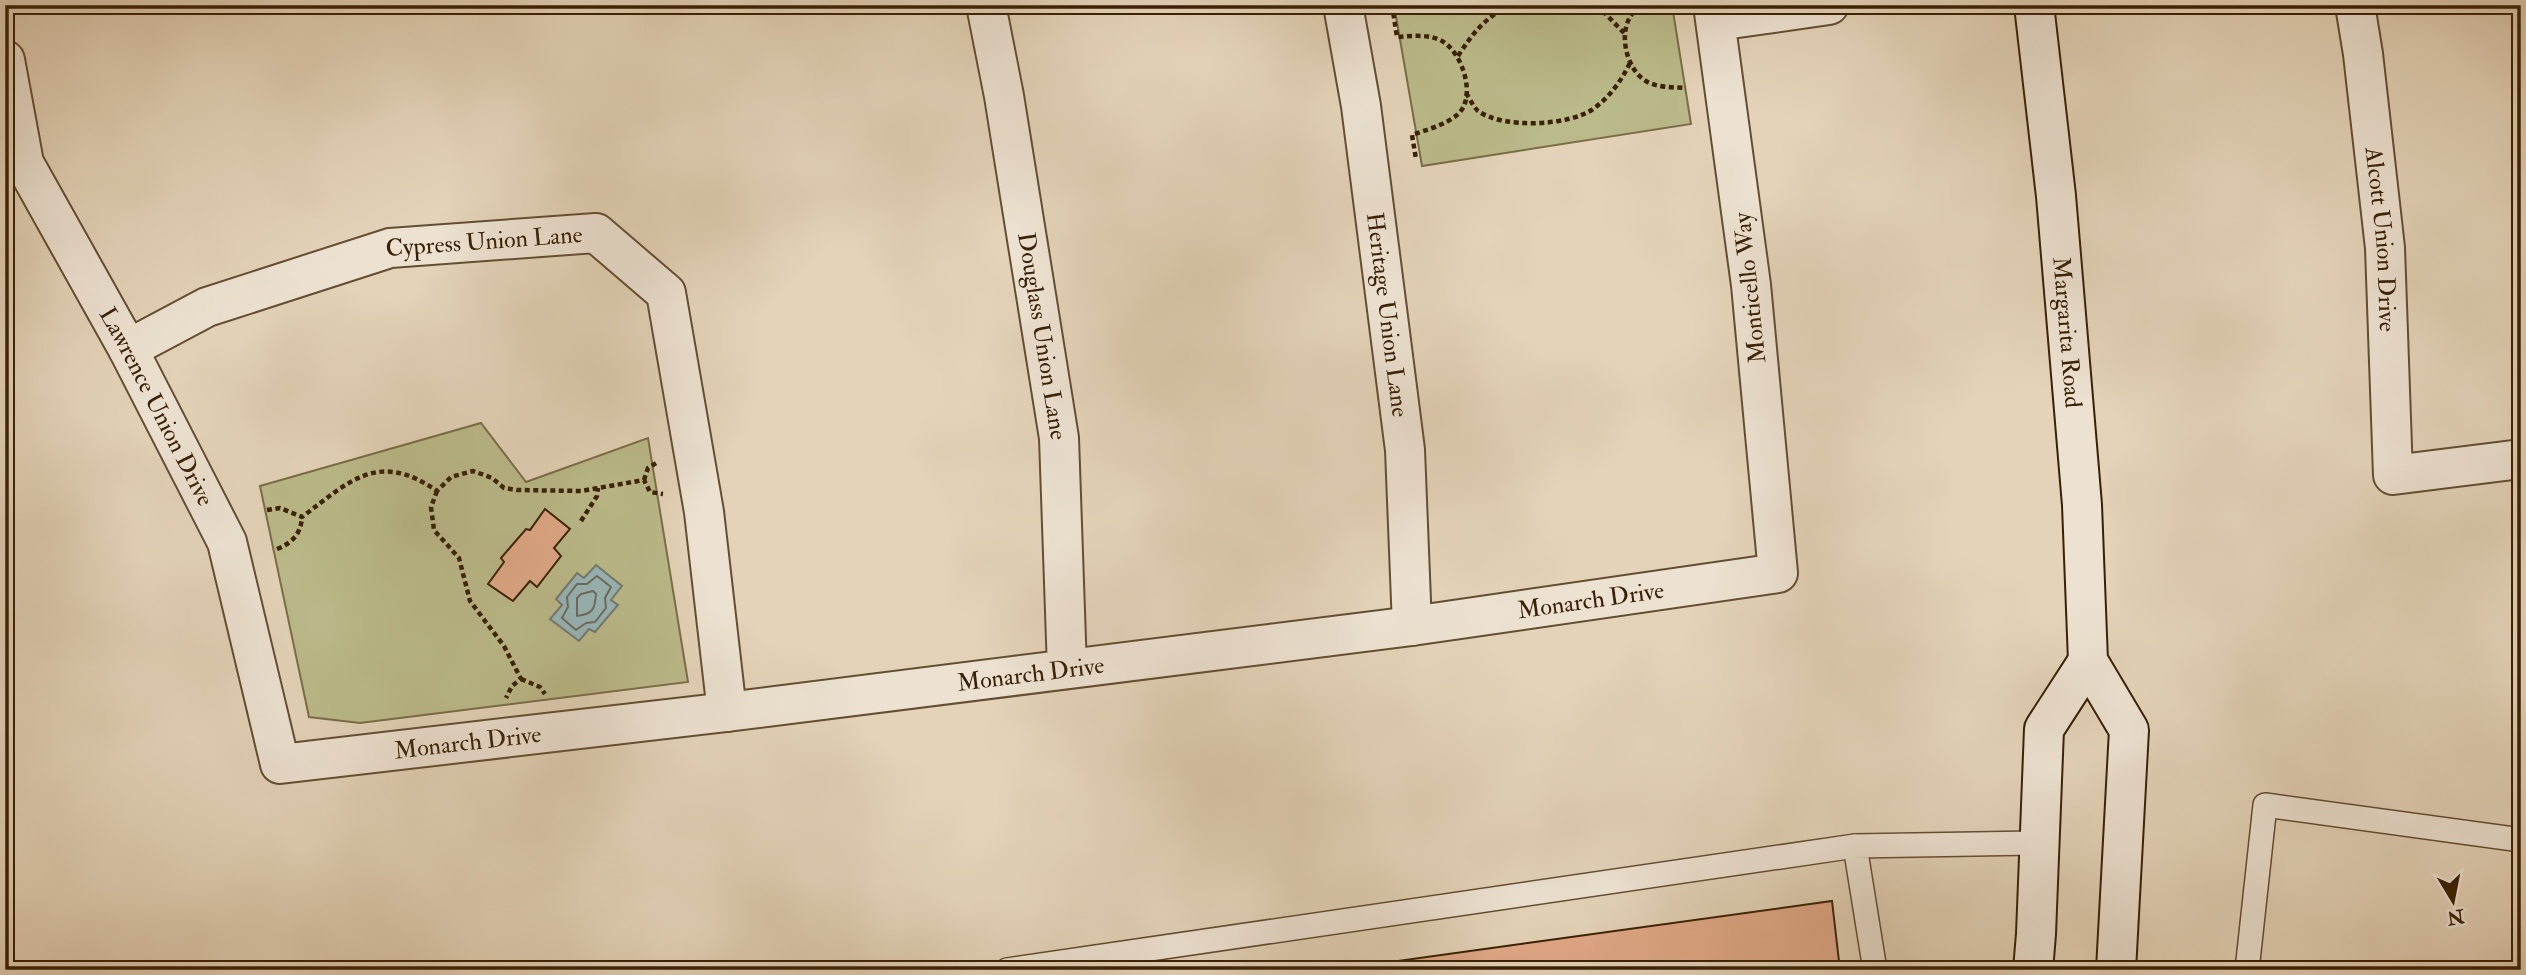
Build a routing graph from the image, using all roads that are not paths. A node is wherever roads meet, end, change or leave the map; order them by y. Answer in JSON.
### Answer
{"nodes":[{"id":1,"x":986,"y":5,"type":"edge"},
{"id":2,"x":1343,"y":5,"type":"edge"},
{"id":3,"x":1829,"y":5,"type":"edge"},
{"id":4,"x":2034,"y":5,"type":"edge"},
{"id":5,"x":2355,"y":5,"type":"edge"},
{"id":6,"x":1715,"y":13,"type":"edge"},
{"id":7,"x":5,"y":60,"type":"edge"},
{"id":8,"x":128,"y":349,"type":"junction"},
{"id":9,"x":2521,"y":459,"type":"edge"},
{"id":10,"x":1778,"y":573,"type":"joint"},
{"id":11,"x":1412,"y":626,"type":"junction"},
{"id":12,"x":2088,"y":662,"type":"junction"},
{"id":13,"x":1067,"y":669,"type":"junction"},
{"id":14,"x":727,"y":712,"type":"junction"},
{"id":15,"x":280,"y":764,"type":"joint"},
{"id":16,"x":2521,"y":840,"type":"edge"},
{"id":17,"x":2039,"y":844,"type":"junction"},
{"id":18,"x":1855,"y":846,"type":"junction"},
{"id":19,"x":2035,"y":952,"type":"edge"},
{"id":20,"x":1007,"y":970,"type":"edge"},
{"id":21,"x":1875,"y":970,"type":"edge"},
{"id":22,"x":2062,"y":970,"type":"edge"},
{"id":23,"x":2116,"y":970,"type":"edge"},
{"id":24,"x":2247,"y":970,"type":"edge"}],
"edges":[{"from":1,"to":13,"type":"street","name":"Douglass Union Lane"},
{"from":2,"to":11,"type":"street","name":"Heritage Union Lane"},
{"from":3,"to":6,"type":"street"},
{"from":4,"to":12,"type":"street","name":"Margarita Road"},
{"from":5,"to":9,"type":"street","name":"Alcott Union Drive"},
{"from":6,"to":10,"type":"street","name":"Monticello Way"},
{"from":7,"to":8,"type":"street","name":"Lawrence Union Drive"},
{"from":8,"to":14,"type":"street","name":"Cypress Union Lane"},
{"from":8,"to":15,"type":"street","name":"Lawrence Union Drive"},
{"from":10,"to":11,"type":"street","name":"Monarch Drive"},
{"from":11,"to":13,"type":"street","name":"Monarch Drive"},
{"from":12,"to":17,"type":"street"},
{"from":12,"to":23,"type":"street","name":"Margarita Road"},
{"from":13,"to":14,"type":"street","name":"Monarch Drive"},
{"from":14,"to":15,"type":"street","name":"Monarch Drive"},
{"from":16,"to":24,"type":"lane"},
{"from":17,"to":18,"type":"lane"},
{"from":17,"to":19,"type":"street"},
{"from":18,"to":20,"type":"lane"},
{"from":18,"to":21,"type":"lane"},
{"from":19,"to":22,"type":"street"}]}
